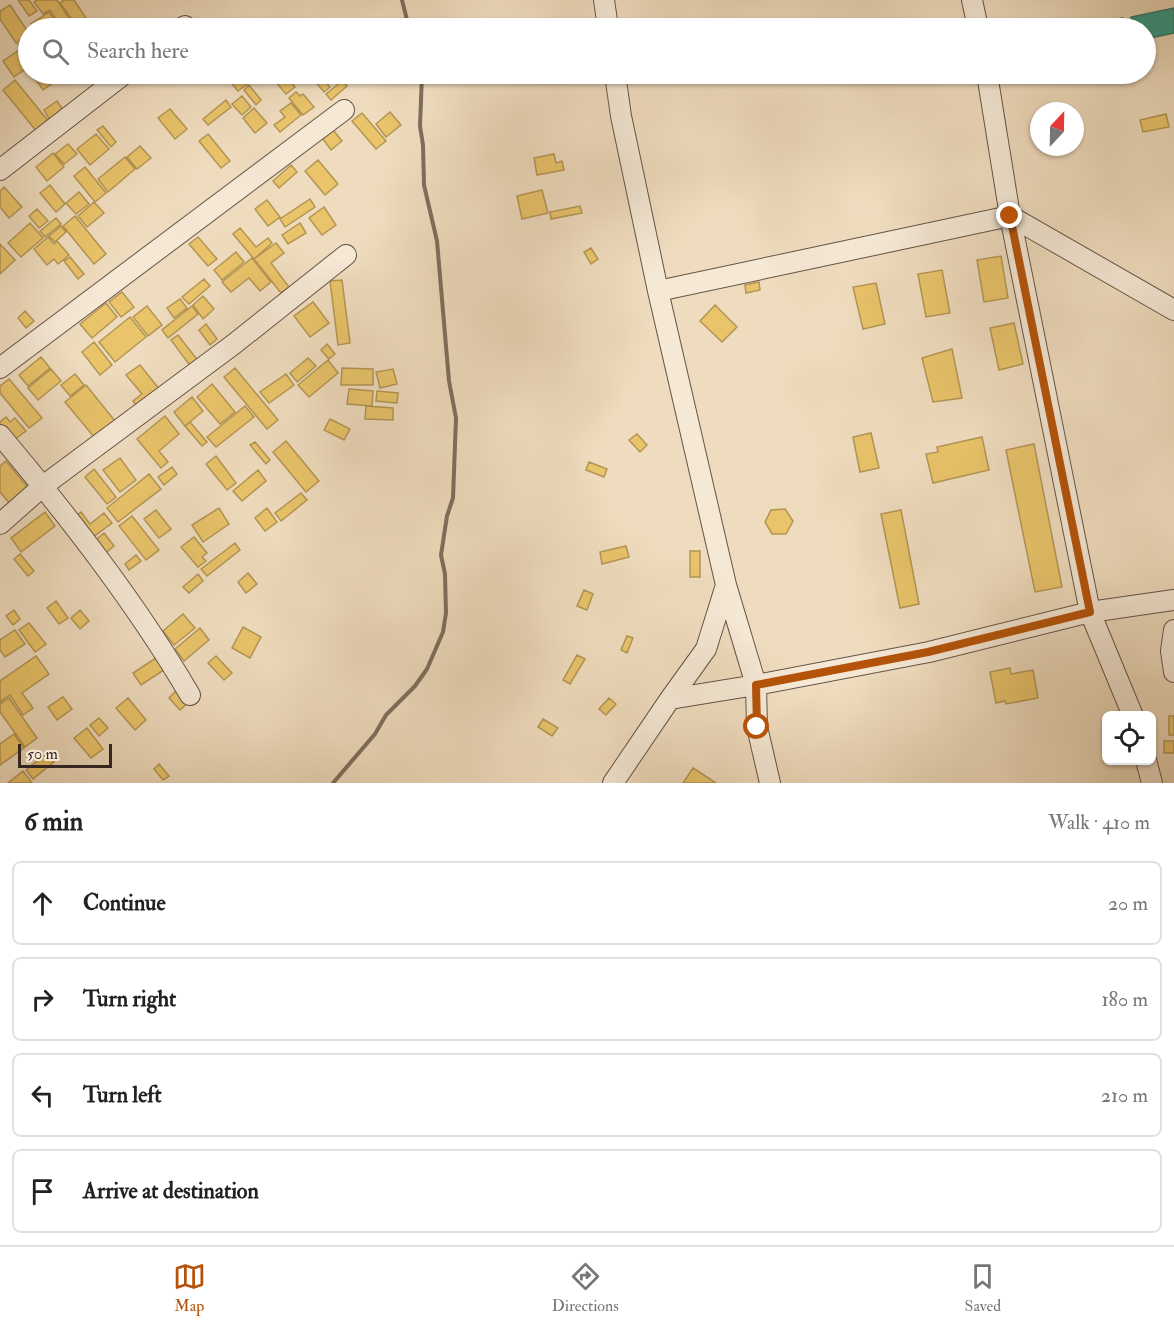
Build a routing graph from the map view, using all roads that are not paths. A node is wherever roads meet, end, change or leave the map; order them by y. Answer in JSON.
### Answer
{"nodes":[{"id":1,"x":604,"y":0,"type":"edge"},
{"id":2,"x":972,"y":0,"type":"edge"},
{"id":3,"x":607,"y":18,"type":"edge"},
{"id":4,"x":976,"y":18,"type":"edge"},
{"id":5,"x":111,"y":84,"type":"edge"},
{"id":6,"x":616,"y":84,"type":"edge"},
{"id":7,"x":989,"y":84,"type":"edge"},
{"id":8,"x":344,"y":110,"type":"dead end"},
{"id":9,"x":0,"y":170,"type":"edge"},
{"id":10,"x":1010,"y":216,"type":"junction"},
{"id":11,"x":346,"y":255,"type":"dead end"},
{"id":12,"x":658,"y":291,"type":"junction"},
{"id":13,"x":1174,"y":310,"type":"edge"},
{"id":14,"x":0,"y":368,"type":"edge"},
{"id":15,"x":0,"y":435,"type":"edge"},
{"id":16,"x":43,"y":486,"type":"junction"},
{"id":17,"x":0,"y":524,"type":"edge"},
{"id":18,"x":726,"y":585,"type":"junction"},
{"id":19,"x":1174,"y":600,"type":"edge"},
{"id":20,"x":1090,"y":612,"type":"junction"},
{"id":21,"x":1174,"y":630,"type":"edge"},
{"id":22,"x":1174,"y":672,"type":"edge"},
{"id":23,"x":756,"y":685,"type":"junction"},
{"id":24,"x":190,"y":695,"type":"dead end"},
{"id":25,"x":670,"y":699,"type":"junction"},
{"id":26,"x":1131,"y":711,"type":"edge"},
{"id":27,"x":1147,"y":765,"type":"edge"},
{"id":28,"x":613,"y":783,"type":"edge"},
{"id":29,"x":770,"y":783,"type":"edge"},
{"id":30,"x":1152,"y":783,"type":"edge"}],
"edges":[{"from":1,"to":3,"type":"street"},
{"from":2,"to":4,"type":"street"},
{"from":5,"to":9,"type":"street"},
{"from":6,"to":12,"type":"street"},
{"from":7,"to":10,"type":"street"},
{"from":8,"to":14,"type":"street"},
{"from":10,"to":12,"type":"street"},
{"from":10,"to":13,"type":"street"},
{"from":10,"to":20,"type":"street"},
{"from":11,"to":16,"type":"street"},
{"from":12,"to":18,"type":"street"},
{"from":15,"to":16,"type":"street"},
{"from":16,"to":17,"type":"street"},
{"from":16,"to":24,"type":"street"},
{"from":18,"to":23,"type":"street"},
{"from":18,"to":25,"type":"street"},
{"from":19,"to":20,"type":"street"},
{"from":20,"to":23,"type":"street"},
{"from":20,"to":26,"type":"street"},
{"from":21,"to":22,"type":"street"},
{"from":23,"to":25,"type":"street"},
{"from":23,"to":29,"type":"street"},
{"from":25,"to":28,"type":"street"},
{"from":27,"to":30,"type":"street"}]}
